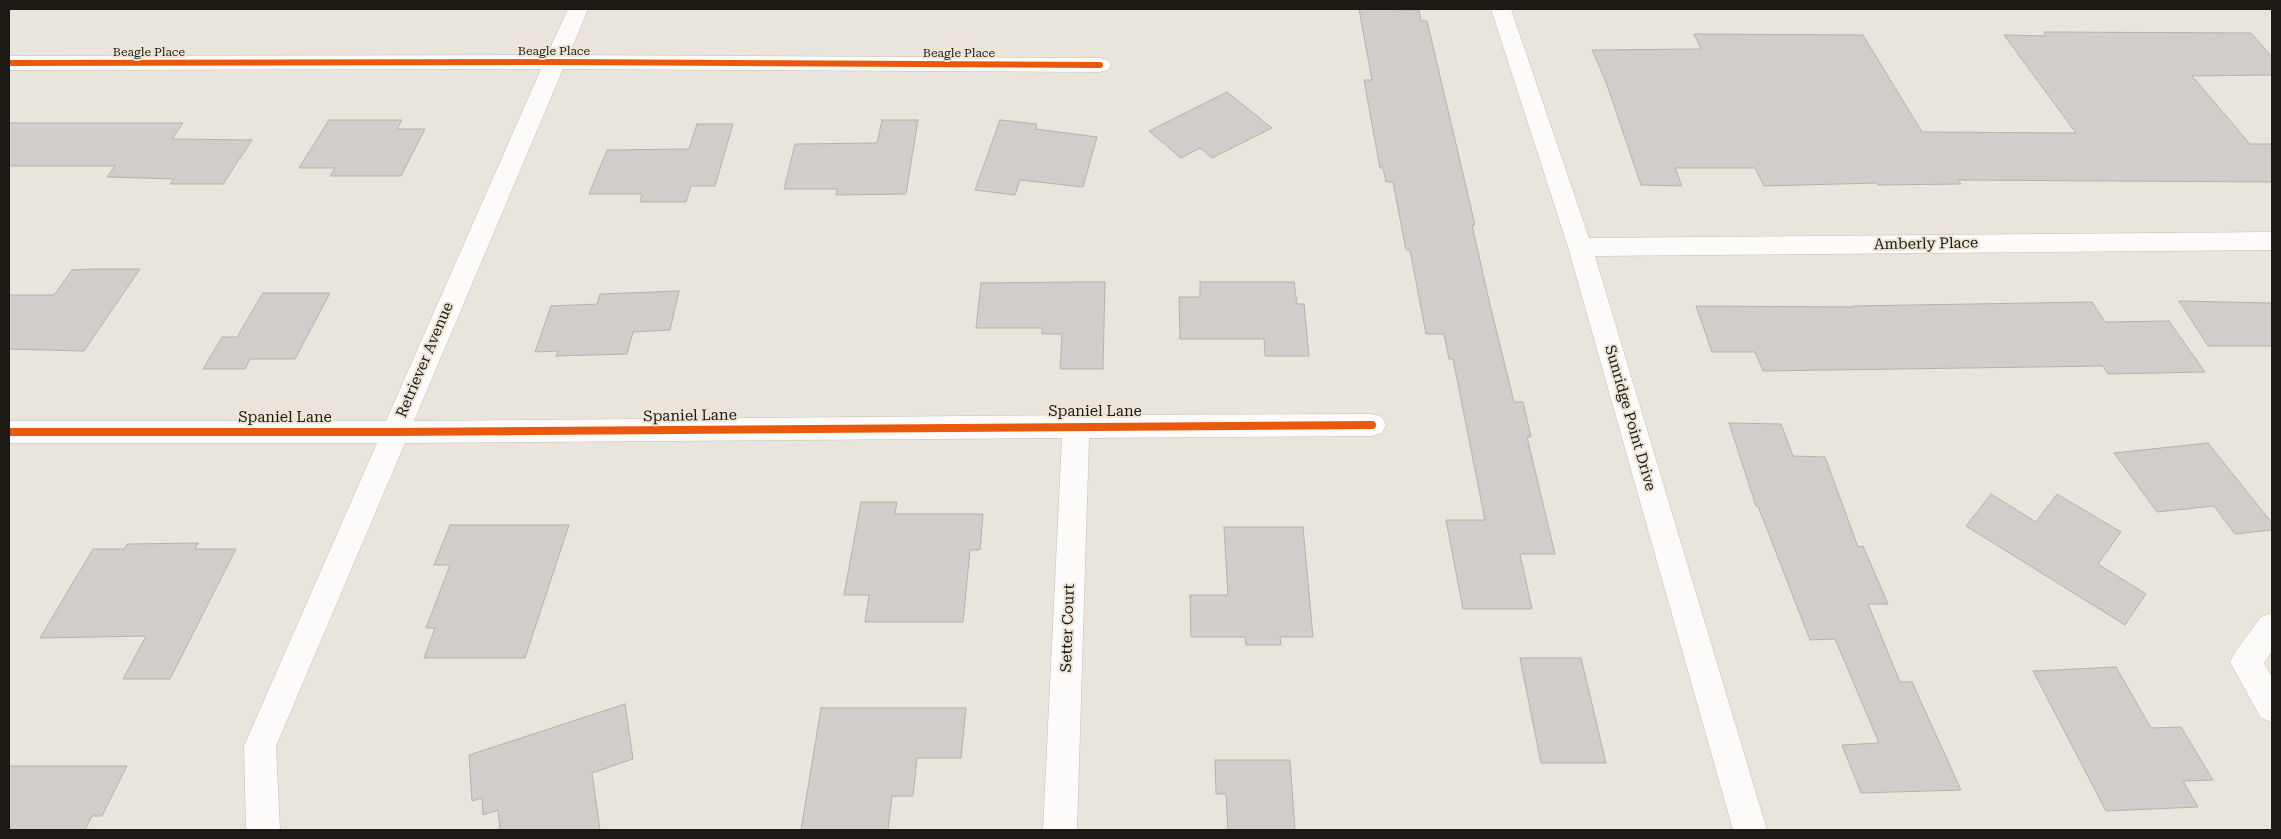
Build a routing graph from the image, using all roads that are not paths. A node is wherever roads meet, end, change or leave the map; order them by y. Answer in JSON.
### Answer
{"nodes":[{"id":1,"x":578,"y":9,"type":"edge"},
{"id":2,"x":1501,"y":9,"type":"edge"},
{"id":3,"x":554,"y":62,"type":"junction"},
{"id":4,"x":9,"y":63,"type":"edge"},
{"id":5,"x":1100,"y":65,"type":"dead end"},
{"id":6,"x":2272,"y":241,"type":"edge"},
{"id":7,"x":1580,"y":247,"type":"junction"},
{"id":8,"x":1372,"y":425,"type":"dead end"},
{"id":9,"x":1076,"y":426,"type":"junction"},
{"id":10,"x":9,"y":432,"type":"edge"},
{"id":11,"x":394,"y":432,"type":"junction"},
{"id":12,"x":2272,"y":627,"type":"edge"},
{"id":13,"x":2272,"y":707,"type":"edge"},
{"id":14,"x":263,"y":830,"type":"edge"},
{"id":15,"x":1060,"y":830,"type":"edge"},
{"id":16,"x":1750,"y":830,"type":"edge"}],
"edges":[{"from":1,"to":3,"type":"street","name":"Retriever Avenue"},
{"from":2,"to":7,"type":"street","name":"Sunridge Point Drive"},
{"from":3,"to":4,"type":"street","name":"Beagle Place"},
{"from":3,"to":5,"type":"street","name":"Beagle Place"},
{"from":3,"to":11,"type":"street","name":"Retriever Avenue"},
{"from":6,"to":7,"type":"street","name":"Amberly Place"},
{"from":7,"to":16,"type":"street","name":"Sunridge Point Drive"},
{"from":8,"to":9,"type":"street","name":"Spaniel Lane"},
{"from":9,"to":11,"type":"street","name":"Spaniel Lane"},
{"from":9,"to":15,"type":"street","name":"Setter Court"},
{"from":10,"to":11,"type":"street","name":"Spaniel Lane"},
{"from":11,"to":14,"type":"street","name":"Retriever Avenue"},
{"from":12,"to":13,"type":"street"}]}
